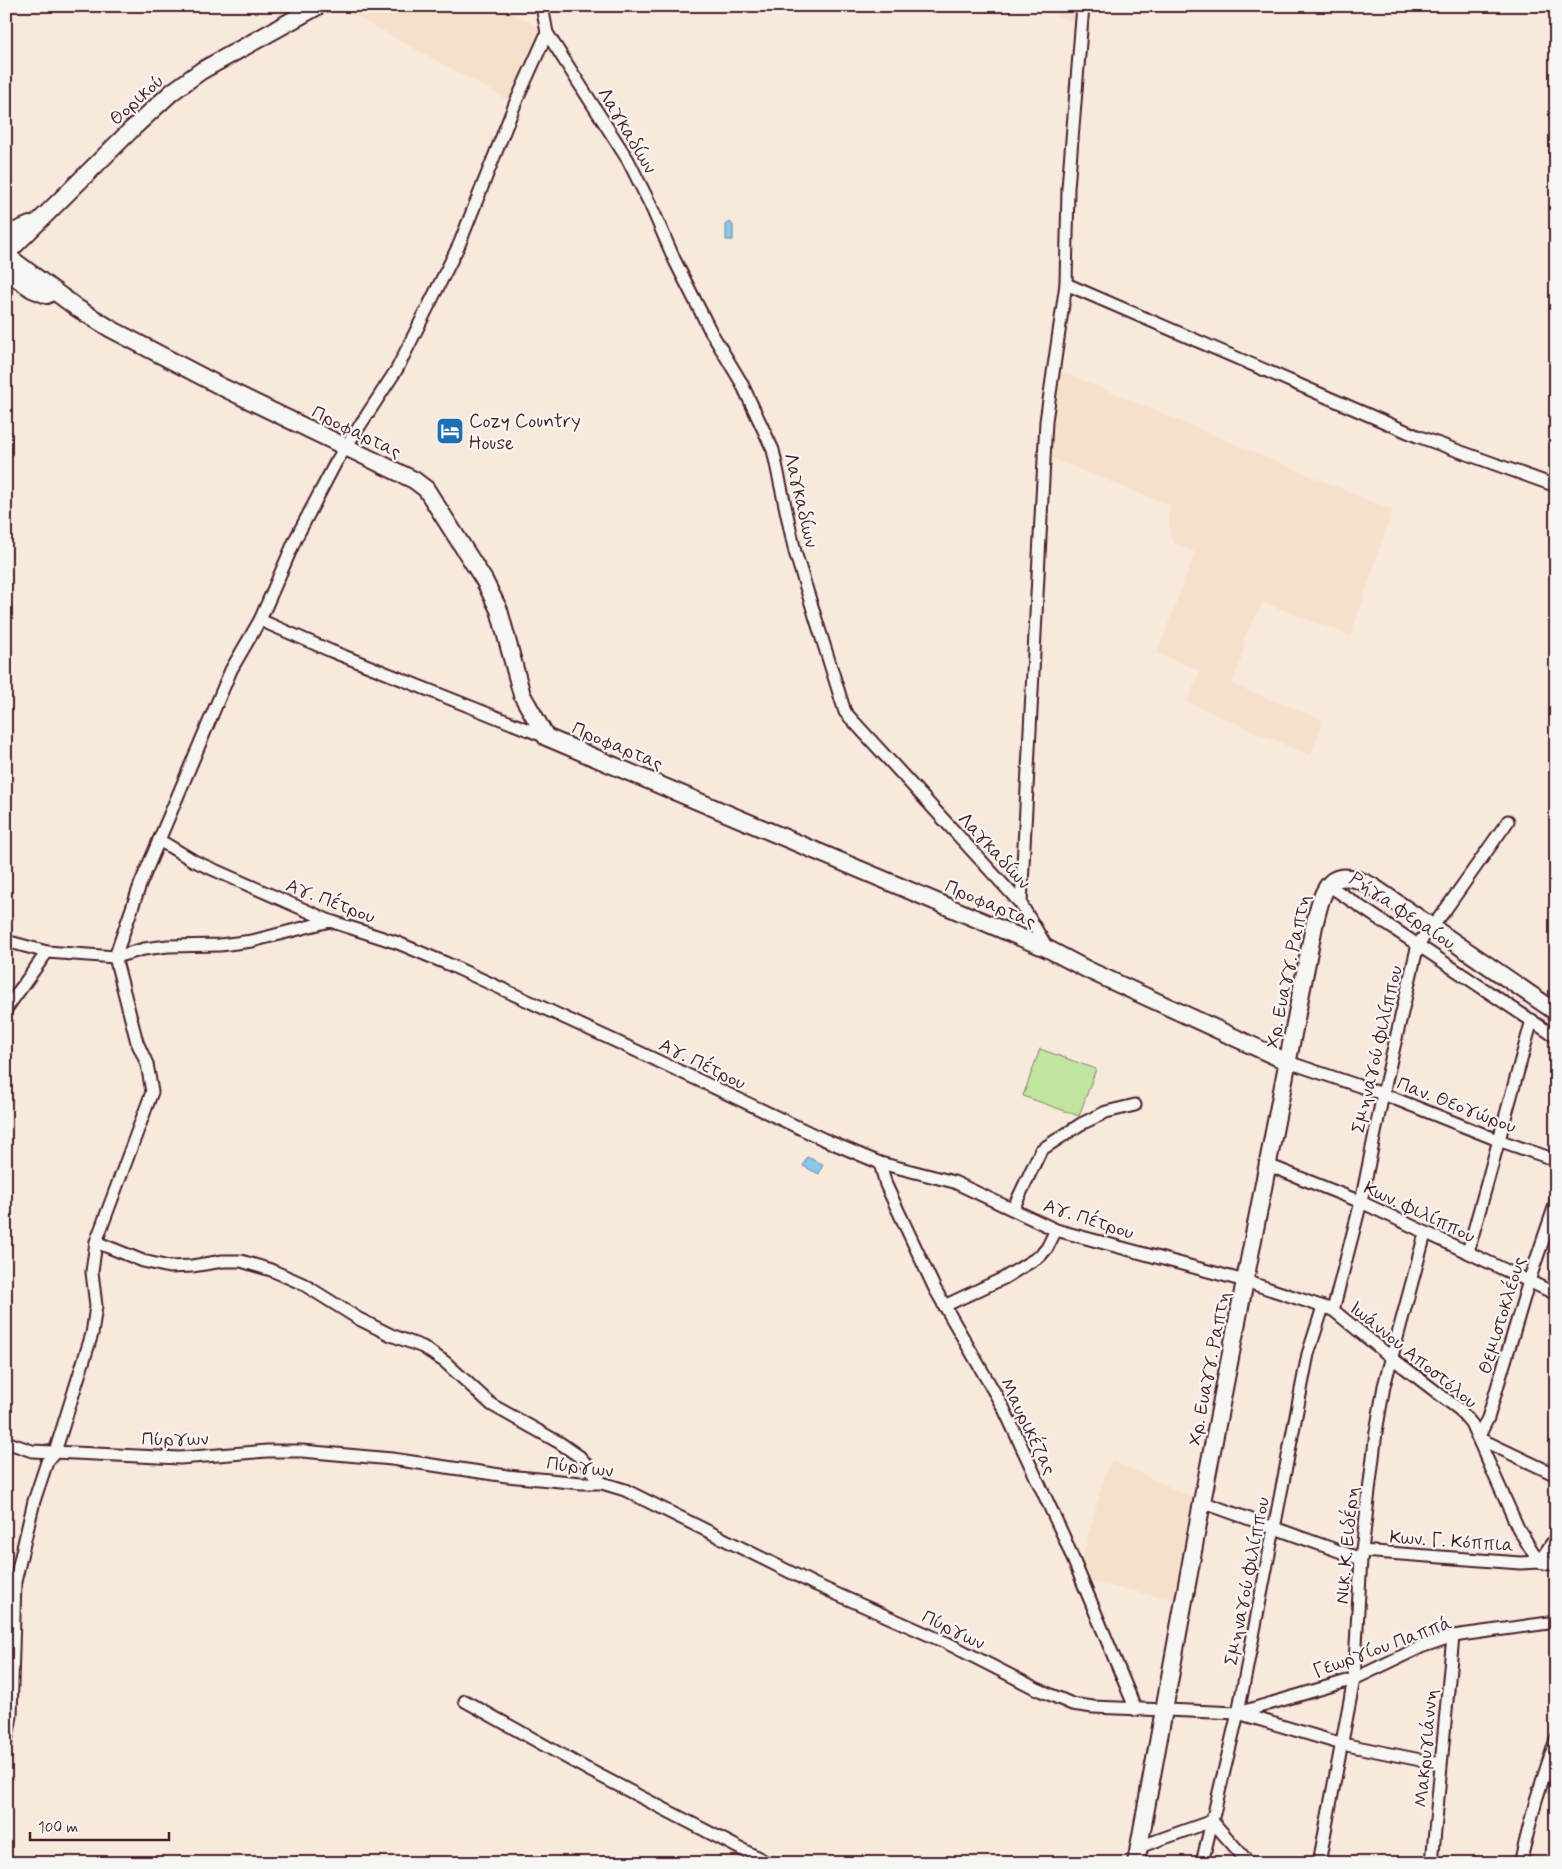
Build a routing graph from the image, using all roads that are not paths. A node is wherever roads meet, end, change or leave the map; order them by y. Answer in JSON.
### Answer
{"nodes":[{"id":1,"x":318,"y":6,"type":"edge"},
{"id":2,"x":542,"y":6,"type":"edge"},
{"id":3,"x":1083,"y":6,"type":"edge"},
{"id":4,"x":547,"y":33,"type":"junction"},
{"id":5,"x":38,"y":221,"type":"junction"},
{"id":6,"x":6,"y":235,"type":"edge"},
{"id":7,"x":6,"y":254,"type":"edge"},
{"id":8,"x":6,"y":270,"type":"edge"},
{"id":9,"x":1066,"y":284,"type":"junction"},
{"id":10,"x":6,"y":286,"type":"edge"},
{"id":11,"x":32,"y":289,"type":"junction"},
{"id":12,"x":77,"y":308,"type":"junction"},
{"id":13,"x":345,"y":447,"type":"junction"},
{"id":14,"x":1556,"y":486,"type":"edge"},
{"id":15,"x":260,"y":620,"type":"junction"},
{"id":16,"x":546,"y":737,"type":"junction"},
{"id":17,"x":1508,"y":821,"type":"dead end"},
{"id":18,"x":159,"y":840,"type":"junction"},
{"id":19,"x":1328,"y":885,"type":"junction"},
{"id":20,"x":1021,"y":904,"type":"junction"},
{"id":21,"x":330,"y":921,"type":"junction"},
{"id":22,"x":1432,"y":928,"type":"junction"},
{"id":23,"x":6,"y":941,"type":"edge"},
{"id":24,"x":1418,"y":944,"type":"junction"},
{"id":25,"x":1048,"y":949,"type":"junction"},
{"id":26,"x":48,"y":952,"type":"junction"},
{"id":27,"x":115,"y":957,"type":"junction"},
{"id":28,"x":6,"y":1009,"type":"edge"},
{"id":29,"x":1556,"y":1012,"type":"edge"},
{"id":30,"x":1532,"y":1020,"type":"junction"},
{"id":31,"x":1556,"y":1037,"type":"edge"},
{"id":32,"x":1288,"y":1062,"type":"junction"},
{"id":33,"x":1383,"y":1094,"type":"junction"},
{"id":34,"x":1135,"y":1105,"type":"dead end"},
{"id":35,"x":1498,"y":1140,"type":"junction"},
{"id":36,"x":1556,"y":1160,"type":"edge"},
{"id":37,"x":880,"y":1163,"type":"junction"},
{"id":38,"x":1268,"y":1165,"type":"junction"},
{"id":39,"x":1361,"y":1202,"type":"junction"},
{"id":40,"x":1556,"y":1202,"type":"edge"},
{"id":41,"x":1013,"y":1208,"type":"junction"},
{"id":42,"x":1056,"y":1230,"type":"junction"},
{"id":43,"x":1425,"y":1234,"type":"junction"},
{"id":44,"x":96,"y":1242,"type":"junction"},
{"id":45,"x":1468,"y":1252,"type":"junction"},
{"id":46,"x":1529,"y":1280,"type":"junction"},
{"id":47,"x":1245,"y":1281,"type":"junction"},
{"id":48,"x":1556,"y":1294,"type":"edge"},
{"id":49,"x":944,"y":1306,"type":"junction"},
{"id":50,"x":1328,"y":1309,"type":"junction"},
{"id":51,"x":1392,"y":1358,"type":"junction"},
{"id":52,"x":1478,"y":1438,"type":"junction"},
{"id":53,"x":6,"y":1442,"type":"edge"},
{"id":54,"x":56,"y":1452,"type":"junction"},
{"id":55,"x":1556,"y":1476,"type":"edge"},
{"id":56,"x":602,"y":1482,"type":"junction"},
{"id":57,"x":1202,"y":1502,"type":"junction"},
{"id":58,"x":1274,"y":1527,"type":"junction"},
{"id":59,"x":1556,"y":1537,"type":"edge"},
{"id":60,"x":1361,"y":1555,"type":"junction"},
{"id":61,"x":1539,"y":1562,"type":"junction"},
{"id":62,"x":1556,"y":1565,"type":"edge"},
{"id":63,"x":1556,"y":1622,"type":"edge"},
{"id":64,"x":1453,"y":1636,"type":"junction"},
{"id":65,"x":1354,"y":1679,"type":"junction"},
{"id":66,"x":465,"y":1701,"type":"dead end"},
{"id":67,"x":1136,"y":1710,"type":"junction"},
{"id":68,"x":1163,"y":1710,"type":"junction"},
{"id":69,"x":1238,"y":1713,"type":"junction"},
{"id":70,"x":1556,"y":1739,"type":"edge"},
{"id":71,"x":6,"y":1743,"type":"edge"},
{"id":72,"x":1342,"y":1744,"type":"junction"},
{"id":73,"x":1440,"y":1764,"type":"junction"},
{"id":74,"x":1212,"y":1821,"type":"junction"},
{"id":75,"x":1138,"y":1855,"type":"edge"},
{"id":76,"x":768,"y":1863,"type":"edge"},
{"id":77,"x":1202,"y":1863,"type":"edge"},
{"id":78,"x":1249,"y":1863,"type":"edge"},
{"id":79,"x":1319,"y":1863,"type":"edge"},
{"id":80,"x":1432,"y":1863,"type":"edge"},
{"id":81,"x":1520,"y":1863,"type":"edge"}],
"edges":[{"from":1,"to":5,"type":"street","name":"Θορικού"},
{"from":2,"to":4,"type":"street"},
{"from":3,"to":9,"type":"street"},
{"from":4,"to":13,"type":"street"},
{"from":4,"to":20,"type":"street","name":"Λαγκαδίων"},
{"from":5,"to":6,"type":"street"},
{"from":5,"to":7,"type":"street","name":"Θορικού"},
{"from":7,"to":12,"type":"street","name":"Προφαρτας"},
{"from":8,"to":11,"type":"street","name":"Προφαρτας"},
{"from":9,"to":14,"type":"street"},
{"from":9,"to":20,"type":"street"},
{"from":10,"to":11,"type":"street"},
{"from":11,"to":12,"type":"street","name":"Προφαρτας"},
{"from":12,"to":13,"type":"street","name":"Προφαρτας"},
{"from":13,"to":15,"type":"street"},
{"from":13,"to":16,"type":"street","name":"Προφαρτας"},
{"from":15,"to":16,"type":"street"},
{"from":15,"to":18,"type":"street"},
{"from":16,"to":25,"type":"street","name":"Προφαρτας"},
{"from":17,"to":22,"type":"street","name":"Σμηναγού Φιλίππου"},
{"from":18,"to":21,"type":"street","name":"Αγ. Πέτρου"},
{"from":18,"to":27,"type":"street"},
{"from":19,"to":22,"type":"street","name":"Ρήγα Φεραίου"},
{"from":19,"to":24,"type":"street","name":"Ρήγα Φεραίου"},
{"from":19,"to":32,"type":"street","name":"Χρ. Ευαγγ. Ραπτη"},
{"from":20,"to":25,"type":"street","name":"Λαγκαδίων"},
{"from":21,"to":27,"type":"street"},
{"from":21,"to":37,"type":"street","name":"Αγ. Πέτρου"},
{"from":22,"to":24,"type":"street","name":"Σμηναγού Φιλίππου"},
{"from":22,"to":29,"type":"street","name":"Ρήγα Φεραίου"},
{"from":23,"to":26,"type":"street"},
{"from":24,"to":30,"type":"street","name":"Ρήγα Φεραίου"},
{"from":24,"to":33,"type":"street","name":"Σμηναγού Φιλίππου"},
{"from":25,"to":32,"type":"street","name":"Προφαρτας"},
{"from":26,"to":27,"type":"street"},
{"from":26,"to":28,"type":"street"},
{"from":27,"to":44,"type":"street"},
{"from":30,"to":31,"type":"street","name":"Ρήγα Φεραίου"},
{"from":30,"to":35,"type":"street"},
{"from":32,"to":33,"type":"street","name":"Παν. Θεογώρου"},
{"from":32,"to":38,"type":"street","name":"Χρ. Ευαγγ. Ραπτη"},
{"from":33,"to":35,"type":"street","name":"Παν. Θεογώρου"},
{"from":33,"to":39,"type":"street","name":"Σμηναγού Φιλίππου"},
{"from":34,"to":41,"type":"street"},
{"from":35,"to":36,"type":"street","name":"Παν. Θεογώρου"},
{"from":35,"to":45,"type":"street"},
{"from":37,"to":41,"type":"street","name":"Αγ. Πέτρου"},
{"from":37,"to":49,"type":"street","name":"Μαυρικέζας"},
{"from":38,"to":39,"type":"street","name":"Κων. Φιλίππου"},
{"from":38,"to":47,"type":"street","name":"Χρ. Ευαγγ. Ραπτη"},
{"from":39,"to":43,"type":"street","name":"Κων. Φιλίππου"},
{"from":39,"to":50,"type":"street","name":"Σμηναγού Φιλίππου"},
{"from":40,"to":46,"type":"street","name":"Θεμιστοκλέους"},
{"from":41,"to":42,"type":"street","name":"Αγ. Πέτρου"},
{"from":42,"to":47,"type":"street","name":"Αγ. Πέτρου"},
{"from":42,"to":49,"type":"street"},
{"from":43,"to":45,"type":"street","name":"Κων. Φιλίππου"},
{"from":43,"to":51,"type":"street","name":"Νικ. Κ. Ειδέρη"},
{"from":44,"to":54,"type":"street"},
{"from":44,"to":56,"type":"street"},
{"from":45,"to":46,"type":"street","name":"Κων. Φιλίππου"},
{"from":46,"to":48,"type":"street","name":"Κων. Φιλίππου"},
{"from":46,"to":52,"type":"street","name":"Θεμιστοκλέους"},
{"from":47,"to":50,"type":"street","name":"Ιωάννου Αποστόλου"},
{"from":47,"to":57,"type":"street","name":"Χρ. Ευαγγ. Ραπτη"},
{"from":49,"to":67,"type":"street","name":"Μαυρικέζας"},
{"from":50,"to":51,"type":"street","name":"Ιωάννου Αποστόλου"},
{"from":50,"to":58,"type":"street","name":"Σμηναγού Φιλίππου"},
{"from":51,"to":52,"type":"street","name":"Ιωάννου Αποστόλου"},
{"from":51,"to":60,"type":"street","name":"Νικ. Κ. Ειδέρη"},
{"from":52,"to":55,"type":"street"},
{"from":52,"to":61,"type":"street","name":"Ιωάννου Αποστόλου"},
{"from":53,"to":54,"type":"street","name":"Πύργων"},
{"from":54,"to":56,"type":"street","name":"Πύργων"},
{"from":54,"to":71,"type":"street"},
{"from":56,"to":67,"type":"street","name":"Πύργων"},
{"from":57,"to":58,"type":"street","name":"Κων. Γ. Κόππια"},
{"from":57,"to":68,"type":"street","name":"Χρ. Ευαγγ. Ραπτη"},
{"from":58,"to":60,"type":"street","name":"Κων. Γ. Κόππια"},
{"from":58,"to":69,"type":"street","name":"Σμηναγού Φιλίππου"},
{"from":59,"to":61,"type":"street"},
{"from":60,"to":61,"type":"street","name":"Κων. Γ. Κόππια"},
{"from":60,"to":65,"type":"street","name":"Νικ. Κ. Ειδέρη"},
{"from":61,"to":62,"type":"street","name":"Κων. Γ. Κόππια"},
{"from":63,"to":64,"type":"street","name":"Γεωργίου Παππά"},
{"from":64,"to":65,"type":"street","name":"Γεωργίου Παππά"},
{"from":64,"to":73,"type":"street","name":"Μακρυγιάννη"},
{"from":65,"to":69,"type":"street","name":"Γεωργίου Παππά"},
{"from":65,"to":72,"type":"street","name":"Νικ. Κ. Ειδέρη"},
{"from":66,"to":76,"type":"street"},
{"from":67,"to":68,"type":"street","name":"Πύργων"},
{"from":68,"to":69,"type":"street","name":"Γεωργίου Παππά"},
{"from":68,"to":75,"type":"street","name":"Χρ. Ευαγγ. Ραπτη"},
{"from":69,"to":72,"type":"street"},
{"from":69,"to":74,"type":"street","name":"Σμηναγού Φιλίππου"},
{"from":70,"to":81,"type":"street"},
{"from":72,"to":73,"type":"street"},
{"from":72,"to":79,"type":"street","name":"Νικ. Κ. Ειδέρη"},
{"from":73,"to":80,"type":"street","name":"Μακρυγιάννη"},
{"from":74,"to":75,"type":"street"},
{"from":74,"to":77,"type":"street","name":"Σμηναγού Φιλίππου"},
{"from":74,"to":78,"type":"street"}]}
